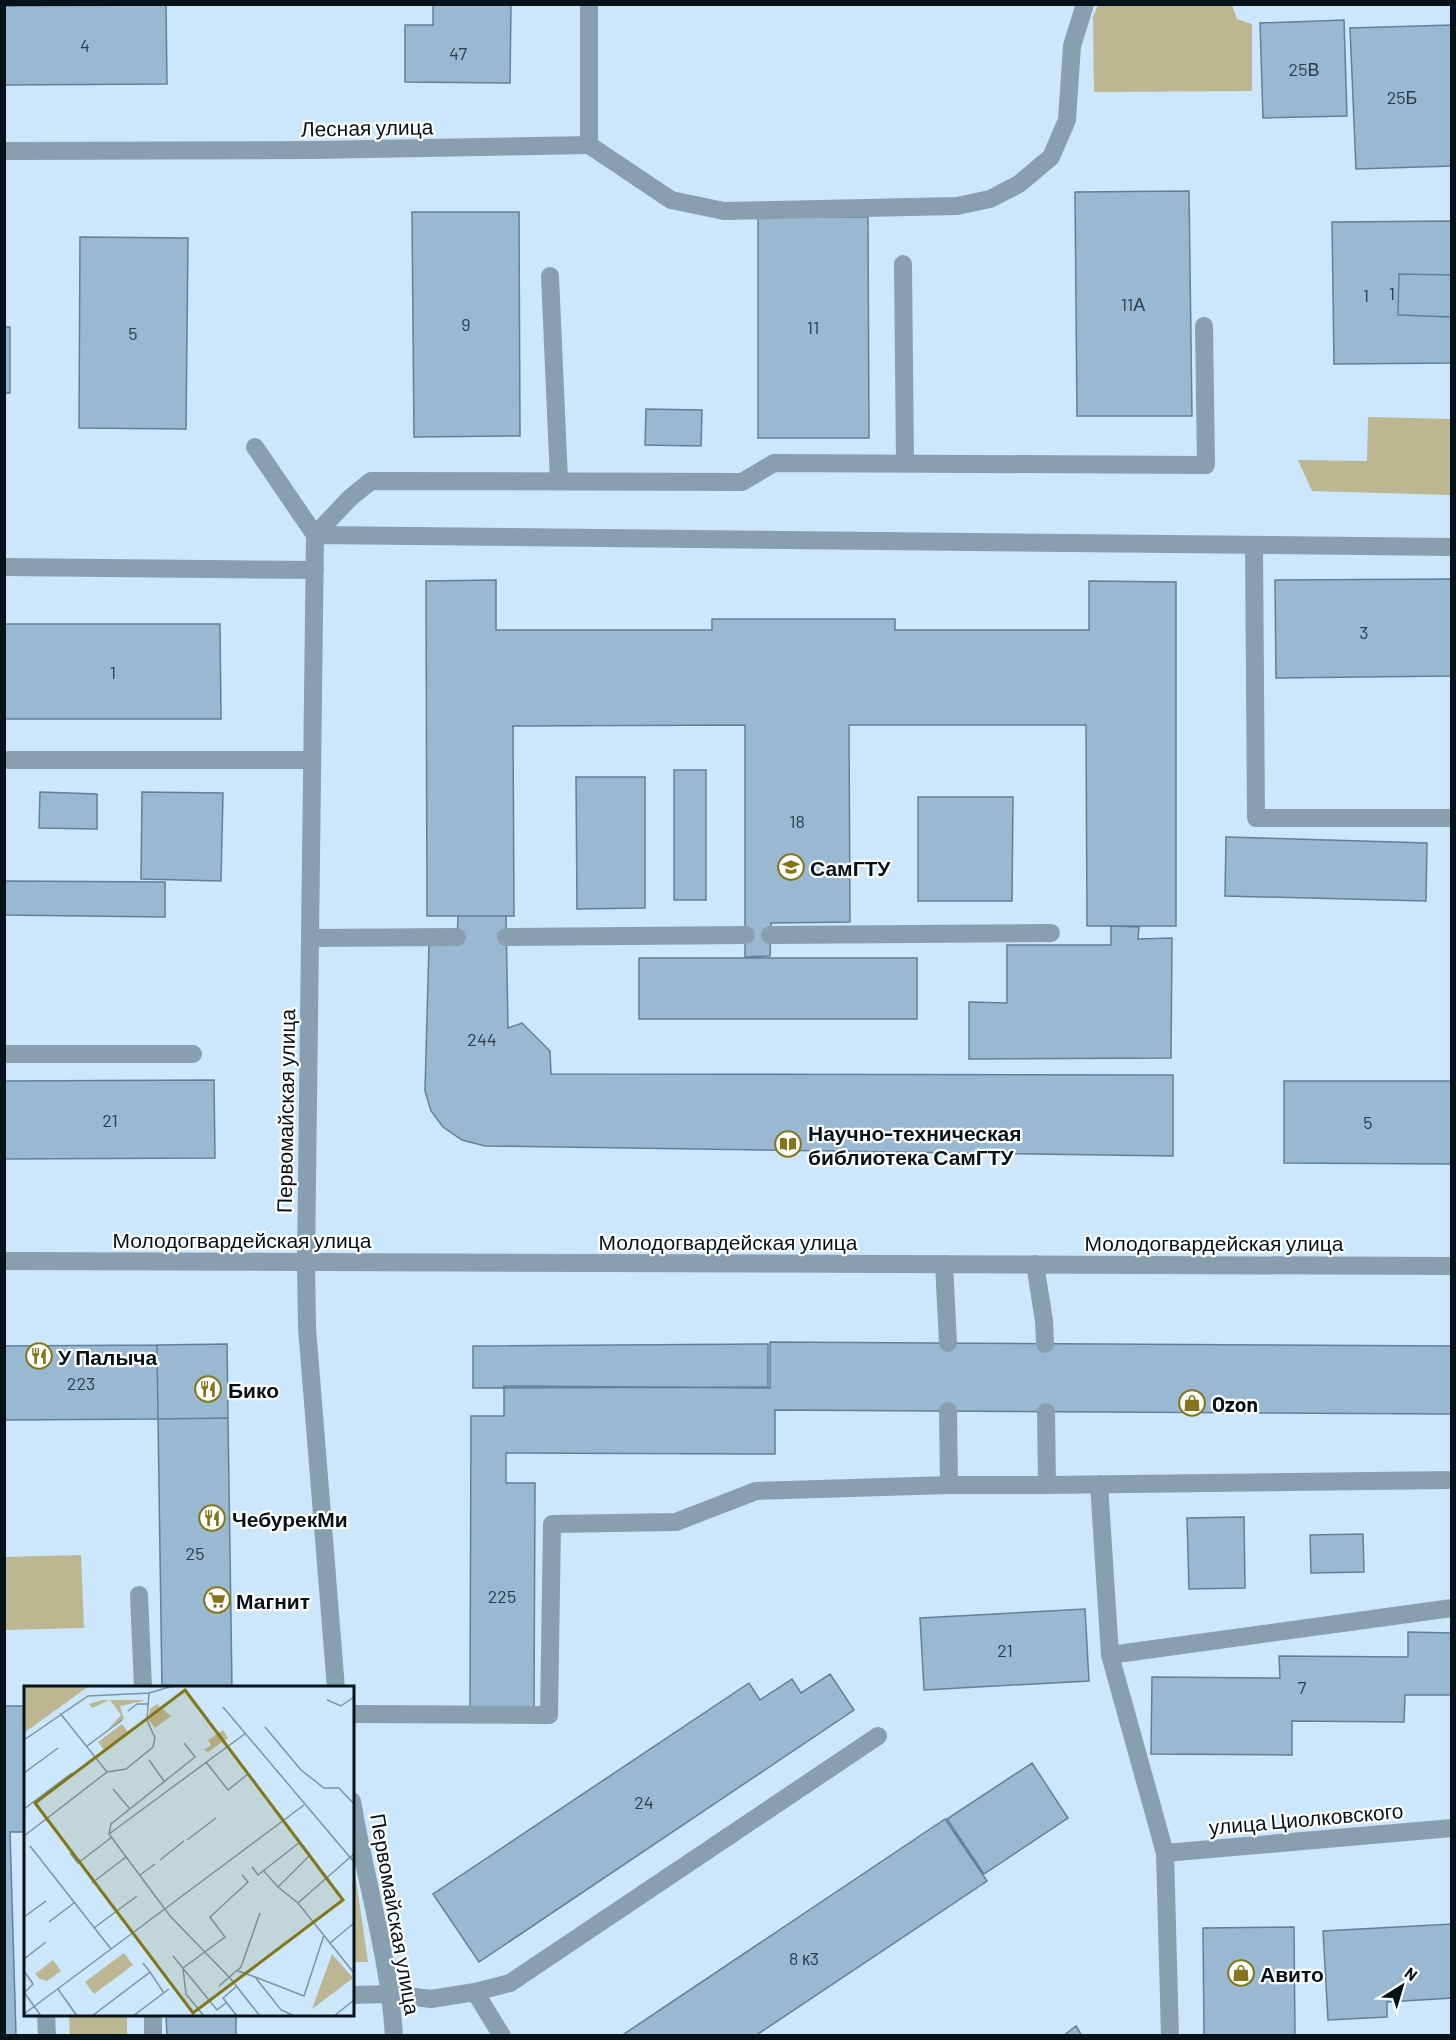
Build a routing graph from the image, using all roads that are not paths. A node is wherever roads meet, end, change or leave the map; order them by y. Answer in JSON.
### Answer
{"nodes":[{"id":1,"x":589,"y":4,"type":"edge"},
{"id":2,"x":1085,"y":4,"type":"edge"},
{"id":3,"x":590,"y":145,"type":"junction"},
{"id":4,"x":4,"y":151,"type":"edge"},
{"id":5,"x":903,"y":264,"type":"dead end"},
{"id":6,"x":550,"y":276,"type":"dead end"},
{"id":7,"x":1204,"y":326,"type":"dead end"},
{"id":8,"x":255,"y":447,"type":"dead end"},
{"id":9,"x":905,"y":464,"type":"junction"},
{"id":10,"x":559,"y":481,"type":"junction"},
{"id":11,"x":315,"y":535,"type":"junction"},
{"id":12,"x":1254,"y":545,"type":"junction"},
{"id":13,"x":1452,"y":548,"type":"edge"},
{"id":14,"x":4,"y":567,"type":"edge"},
{"id":15,"x":315,"y":570,"type":"junction"},
{"id":16,"x":4,"y":760,"type":"edge"},
{"id":17,"x":312,"y":760,"type":"junction"},
{"id":18,"x":1452,"y":818,"type":"edge"},
{"id":19,"x":1051,"y":933,"type":"dead end"},
{"id":20,"x":746,"y":935,"type":"dead end"},
{"id":21,"x":770,"y":935,"type":"dead end"},
{"id":22,"x":457,"y":937,"type":"dead end"},
{"id":23,"x":506,"y":937,"type":"dead end"},
{"id":24,"x":310,"y":938,"type":"junction"},
{"id":25,"x":4,"y":1054,"type":"edge"},
{"id":26,"x":194,"y":1054,"type":"dead end"},
{"id":27,"x":4,"y":1261,"type":"edge"},
{"id":28,"x":306,"y":1262,"type":"junction"},
{"id":29,"x":944,"y":1264,"type":"junction"},
{"id":30,"x":1035,"y":1264,"type":"junction"},
{"id":31,"x":1452,"y":1266,"type":"edge"},
{"id":32,"x":948,"y":1343,"type":"dead end"},
{"id":33,"x":1045,"y":1344,"type":"dead end"},
{"id":34,"x":948,"y":1412,"type":"dead end"},
{"id":35,"x":1046,"y":1412,"type":"dead end"},
{"id":36,"x":1452,"y":1480,"type":"edge"},
{"id":37,"x":1099,"y":1484,"type":"junction"},
{"id":38,"x":949,"y":1485,"type":"junction"},
{"id":39,"x":1047,"y":1485,"type":"junction"},
{"id":40,"x":139,"y":1595,"type":"dead end"},
{"id":41,"x":1452,"y":1608,"type":"edge"},
{"id":42,"x":1110,"y":1655,"type":"junction"},
{"id":43,"x":143,"y":1686,"type":"edge"},
{"id":44,"x":336,"y":1686,"type":"edge"},
{"id":45,"x":354,"y":1714,"type":"edge"},
{"id":46,"x":878,"y":1736,"type":"dead end"},
{"id":47,"x":354,"y":1812,"type":"edge"},
{"id":48,"x":1452,"y":1828,"type":"edge"},
{"id":49,"x":1165,"y":1853,"type":"junction"},
{"id":50,"x":475,"y":1992,"type":"junction"},
{"id":51,"x":391,"y":1994,"type":"junction"},
{"id":52,"x":354,"y":1995,"type":"edge"},
{"id":53,"x":46,"y":2016,"type":"edge"},
{"id":54,"x":153,"y":2016,"type":"edge"},
{"id":55,"x":46,"y":2036,"type":"edge"},
{"id":56,"x":153,"y":2036,"type":"edge"},
{"id":57,"x":394,"y":2036,"type":"edge"},
{"id":58,"x":502,"y":2036,"type":"edge"},
{"id":59,"x":1170,"y":2036,"type":"edge"}],
"edges":[{"from":1,"to":3,"type":"street"},
{"from":2,"to":3,"type":"street"},
{"from":3,"to":4,"type":"street","name":"Лесная улица"},
{"from":5,"to":9,"type":"street"},
{"from":6,"to":10,"type":"street"},
{"from":7,"to":9,"type":"street"},
{"from":8,"to":11,"type":"street"},
{"from":9,"to":10,"type":"street"},
{"from":10,"to":11,"type":"street"},
{"from":11,"to":12,"type":"street"},
{"from":11,"to":15,"type":"street","name":"Первомайская улица"},
{"from":12,"to":13,"type":"street"},
{"from":12,"to":18,"type":"street"},
{"from":14,"to":15,"type":"street"},
{"from":15,"to":17,"type":"street","name":"Первомайская улица"},
{"from":16,"to":17,"type":"street"},
{"from":17,"to":24,"type":"street","name":"Первомайская улица"},
{"from":19,"to":21,"type":"street"},
{"from":20,"to":23,"type":"street"},
{"from":22,"to":24,"type":"street"},
{"from":24,"to":28,"type":"street","name":"Первомайская улица"},
{"from":25,"to":26,"type":"street"},
{"from":27,"to":28,"type":"street","name":"Молодогвардейская улица"},
{"from":28,"to":29,"type":"street","name":"Молодогвардейская улица"},
{"from":28,"to":44,"type":"street","name":"Первомайская улица"},
{"from":29,"to":30,"type":"street","name":"Молодогвардейская улица"},
{"from":29,"to":32,"type":"street"},
{"from":30,"to":31,"type":"street","name":"Молодогвардейская улица"},
{"from":30,"to":33,"type":"street"},
{"from":34,"to":38,"type":"street"},
{"from":35,"to":39,"type":"street"},
{"from":36,"to":37,"type":"street"},
{"from":37,"to":39,"type":"street"},
{"from":37,"to":42,"type":"street"},
{"from":38,"to":39,"type":"street"},
{"from":38,"to":45,"type":"street"},
{"from":40,"to":43,"type":"street"},
{"from":41,"to":42,"type":"street"},
{"from":42,"to":49,"type":"street"},
{"from":46,"to":50,"type":"street"},
{"from":47,"to":51,"type":"street","name":"Первомайская улица"},
{"from":48,"to":49,"type":"street","name":"улица Циолковского"},
{"from":49,"to":59,"type":"street"},
{"from":50,"to":51,"type":"street"},
{"from":50,"to":58,"type":"street"},
{"from":51,"to":52,"type":"street"},
{"from":51,"to":57,"type":"street","name":"Первомайская улица"},
{"from":53,"to":55,"type":"street"},
{"from":54,"to":56,"type":"street"}]}
